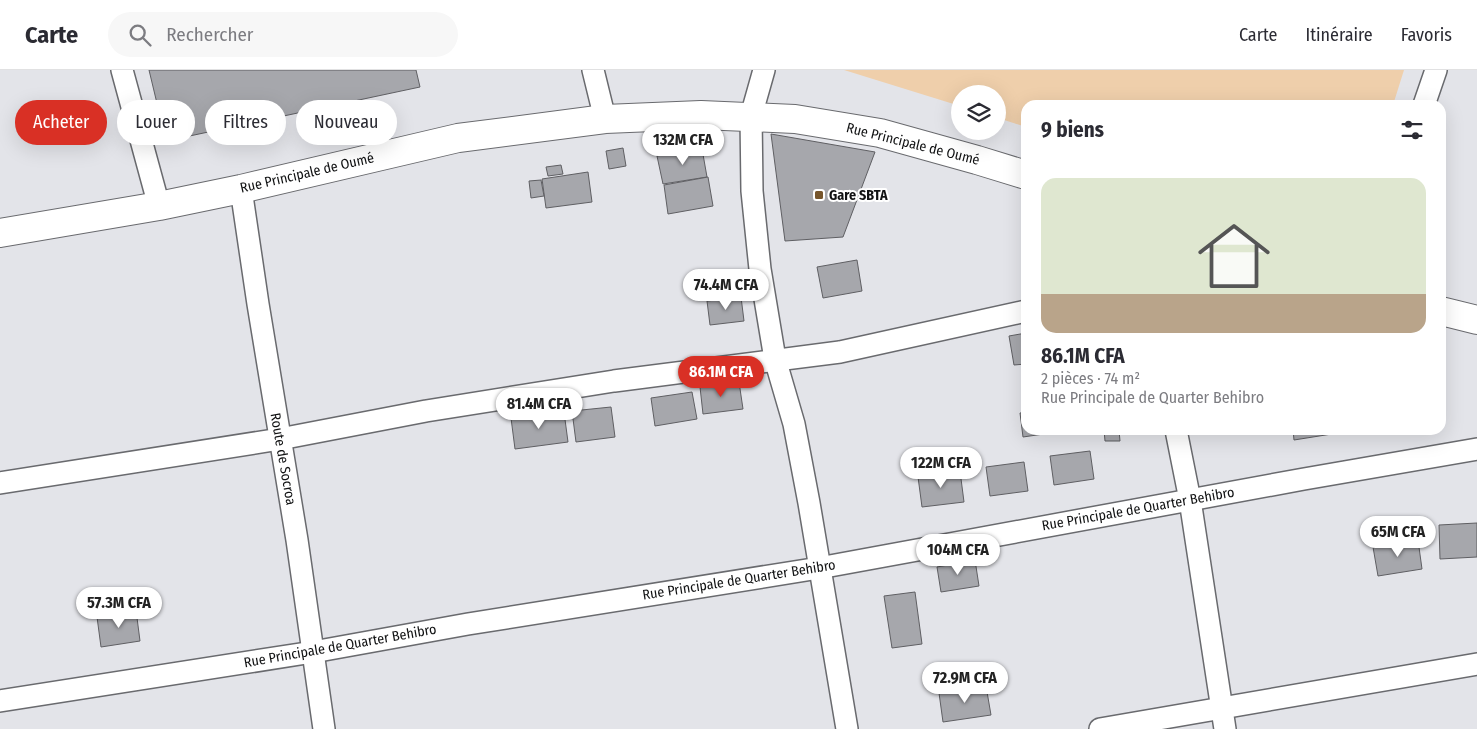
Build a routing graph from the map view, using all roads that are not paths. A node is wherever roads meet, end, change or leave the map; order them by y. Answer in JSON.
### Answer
{"nodes":[{"id":1,"x":122,"y":70,"type":"edge"},
{"id":2,"x":593,"y":70,"type":"edge"},
{"id":3,"x":764,"y":70,"type":"edge"},
{"id":4,"x":1436,"y":70,"type":"edge"},
{"id":5,"x":1426,"y":100,"type":"edge"},
{"id":6,"x":751,"y":116,"type":"junction"},
{"id":7,"x":605,"y":119,"type":"junction"},
{"id":8,"x":1021,"y":173,"type":"edge"},
{"id":9,"x":241,"y":189,"type":"junction"},
{"id":10,"x":159,"y":206,"type":"junction"},
{"id":11,"x":0,"y":233,"type":"edge"},
{"id":12,"x":1021,"y":312,"type":"edge"},
{"id":13,"x":1446,"y":312,"type":"edge"},
{"id":14,"x":1477,"y":320,"type":"edge"},
{"id":15,"x":775,"y":359,"type":"junction"},
{"id":16,"x":1177,"y":435,"type":"edge"},
{"id":17,"x":280,"y":439,"type":"junction"},
{"id":18,"x":1477,"y":449,"type":"edge"},
{"id":19,"x":0,"y":483,"type":"edge"},
{"id":20,"x":1190,"y":500,"type":"junction"},
{"id":21,"x":819,"y":568,"type":"junction"},
{"id":22,"x":313,"y":652,"type":"junction"},
{"id":23,"x":1477,"y":664,"type":"edge"},
{"id":24,"x":0,"y":701,"type":"edge"},
{"id":25,"x":1220,"y":707,"type":"junction"},
{"id":26,"x":324,"y":729,"type":"edge"},
{"id":27,"x":847,"y":729,"type":"edge"},
{"id":28,"x":1100,"y":729,"type":"edge"},
{"id":29,"x":1225,"y":729,"type":"edge"}],
"edges":[{"from":1,"to":10,"type":"street"},
{"from":2,"to":7,"type":"street"},
{"from":3,"to":6,"type":"street"},
{"from":4,"to":5,"type":"street"},
{"from":6,"to":7,"type":"main road","name":"Rue Principale de Oumé"},
{"from":6,"to":8,"type":"main road","name":"Rue Principale de Oumé"},
{"from":6,"to":15,"type":"street"},
{"from":7,"to":9,"type":"main road","name":"Rue Principale de Oumé"},
{"from":9,"to":10,"type":"main road","name":"Rue Principale de Oumé"},
{"from":9,"to":17,"type":"street","name":"Route de Socroa"},
{"from":10,"to":11,"type":"main road","name":"Rue Principale de Oumé"},
{"from":12,"to":15,"type":"street"},
{"from":13,"to":14,"type":"main road"},
{"from":15,"to":17,"type":"street"},
{"from":15,"to":21,"type":"street"},
{"from":16,"to":20,"type":"street"},
{"from":17,"to":19,"type":"street"},
{"from":17,"to":22,"type":"street","name":"Route de Socroa"},
{"from":18,"to":20,"type":"street","name":"Rue Principale de Quarter Behibro"},
{"from":20,"to":21,"type":"street","name":"Rue Principale de Quarter Behibro"},
{"from":20,"to":25,"type":"street"},
{"from":21,"to":22,"type":"street","name":"Rue Principale de Quarter Behibro"},
{"from":21,"to":27,"type":"street"},
{"from":22,"to":24,"type":"street","name":"Rue Principale de Quarter Behibro"},
{"from":22,"to":26,"type":"street","name":"Route de Socroa"},
{"from":23,"to":25,"type":"street"},
{"from":25,"to":28,"type":"street"},
{"from":25,"to":29,"type":"street"}]}
